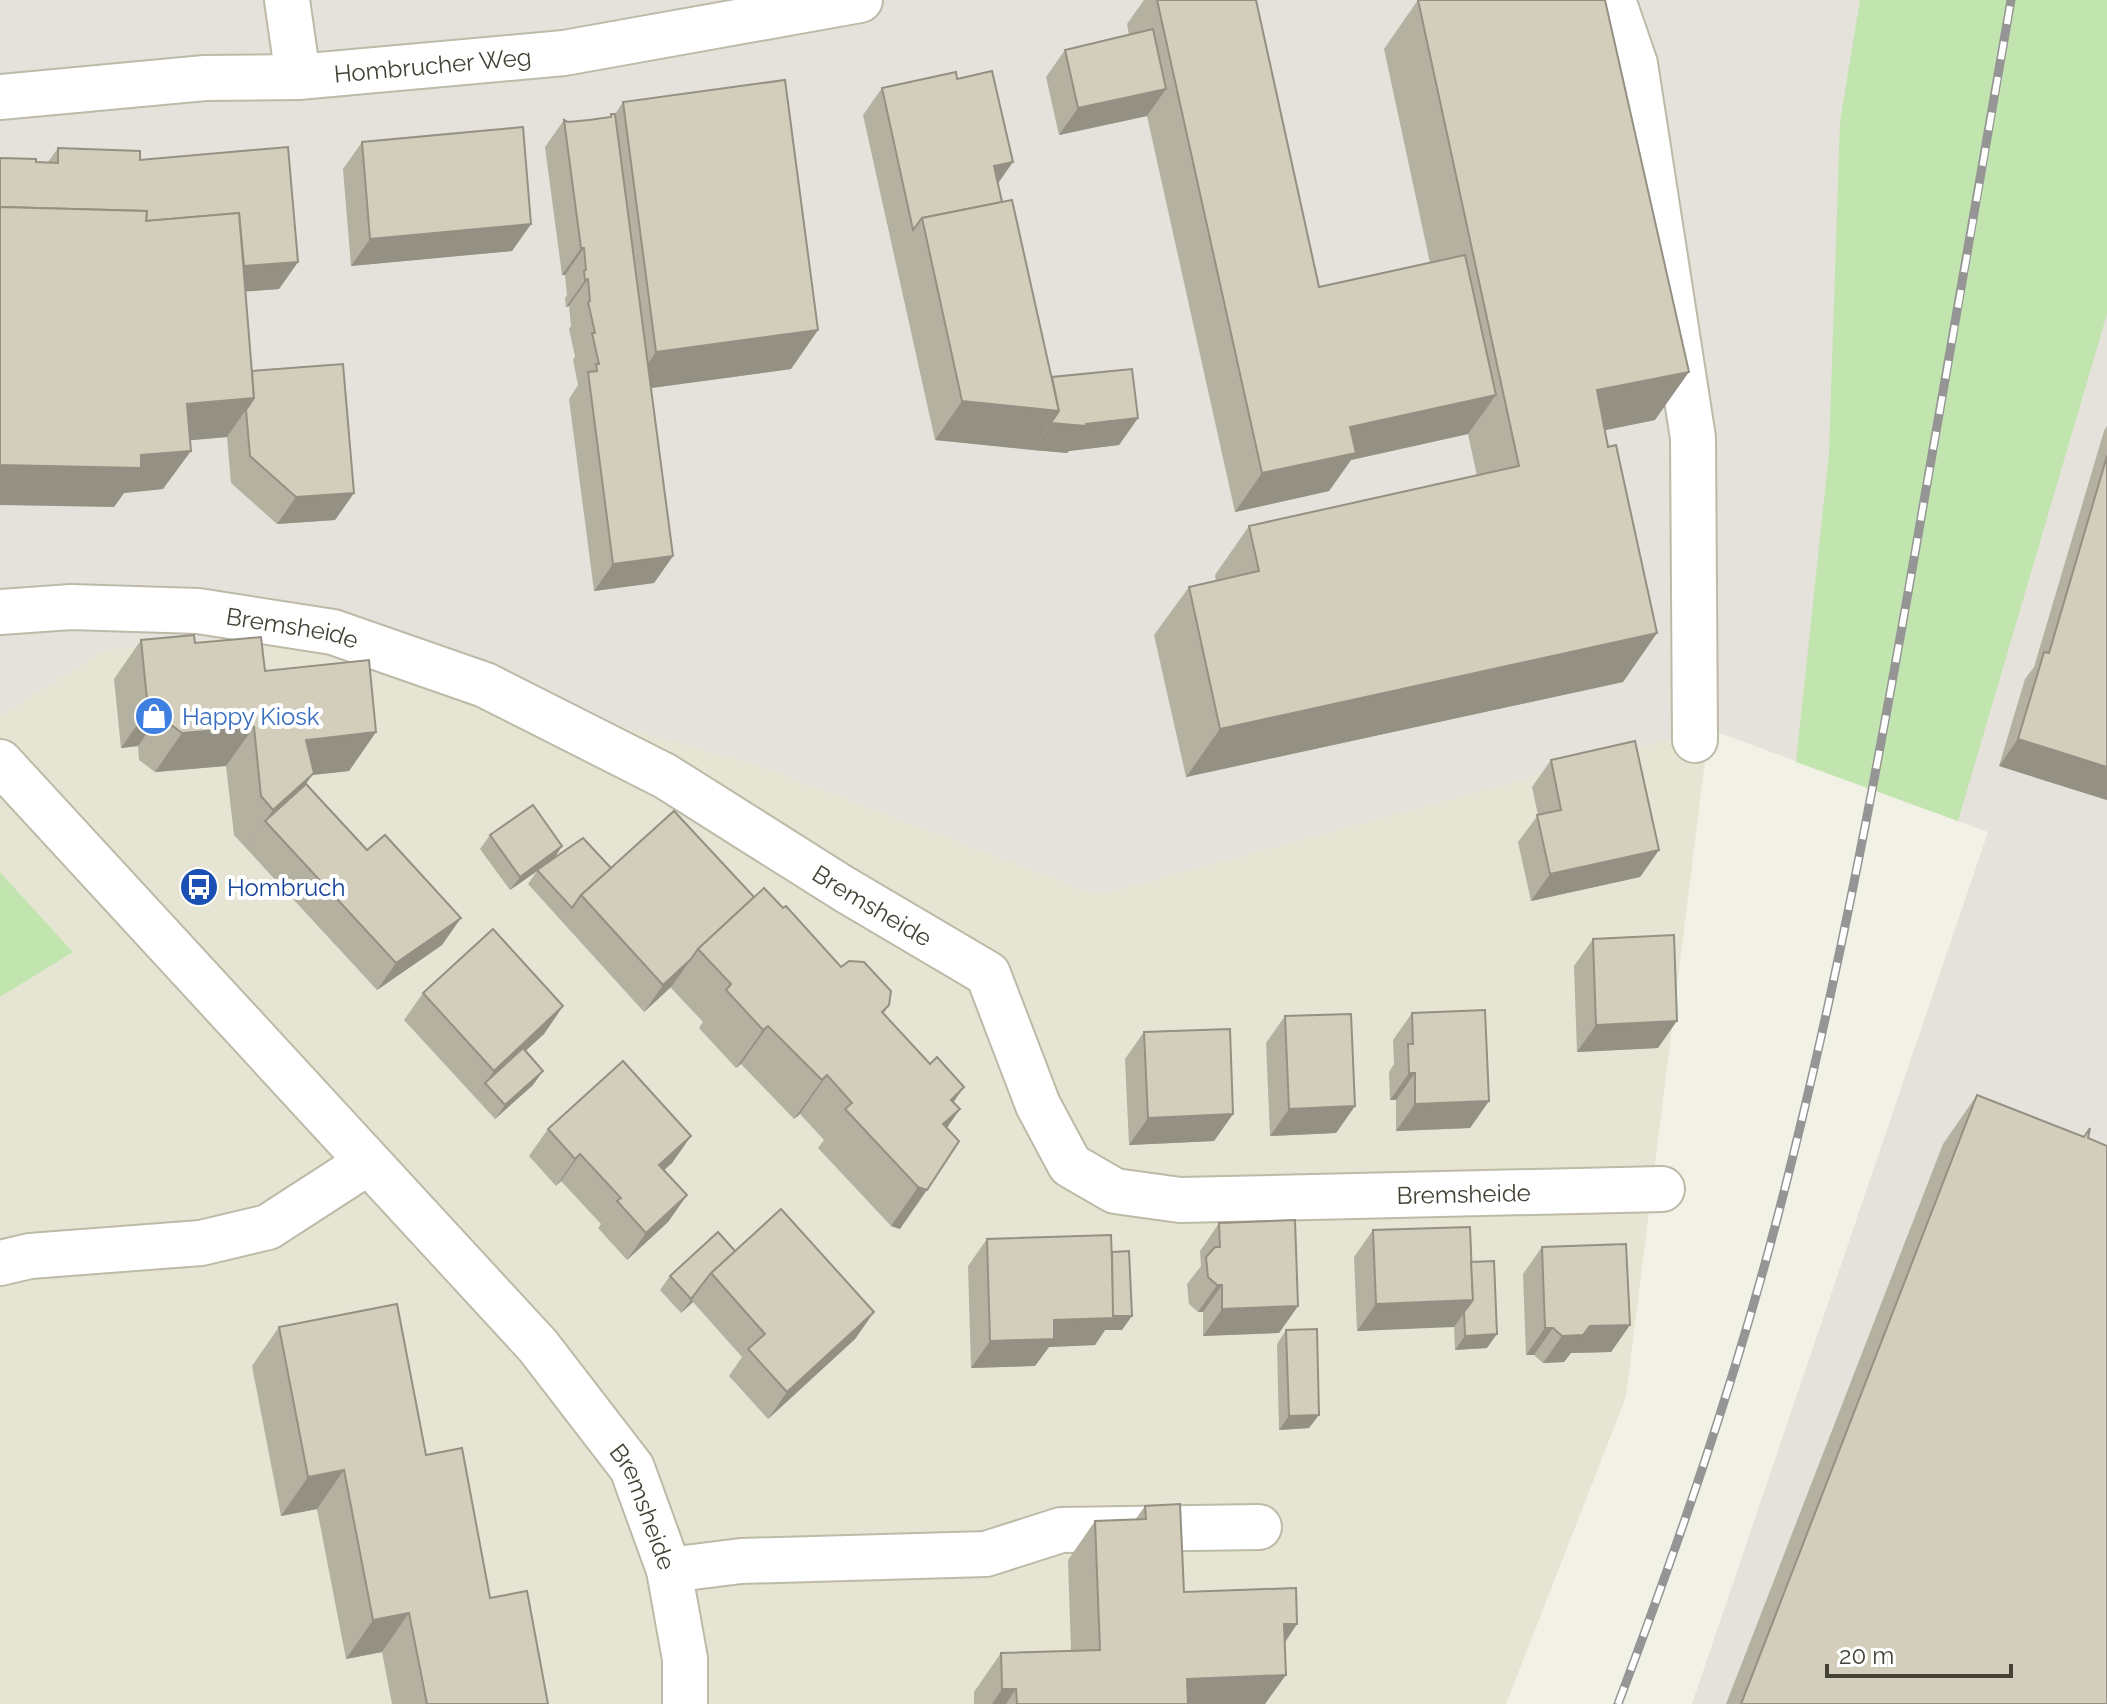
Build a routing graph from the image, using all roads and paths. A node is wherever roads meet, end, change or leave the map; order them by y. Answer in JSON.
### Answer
{"nodes":[{"id":1,"x":287,"y":0,"type":"edge"},
{"id":2,"x":860,"y":0,"type":"edge"},
{"id":3,"x":1613,"y":0,"type":"edge"},
{"id":4,"x":298,"y":77,"type":"junction"},
{"id":5,"x":0,"y":97,"type":"edge"},
{"id":6,"x":0,"y":612,"type":"edge"},
{"id":7,"x":1695,"y":740,"type":"dead end"},
{"id":8,"x":0,"y":762,"type":"edge"},
{"id":9,"x":367,"y":1163,"type":"junction"},
{"id":10,"x":1662,"y":1189,"type":"dead end"},
{"id":11,"x":0,"y":1263,"type":"edge"},
{"id":12,"x":1259,"y":1527,"type":"dead end"},
{"id":13,"x":669,"y":1570,"type":"junction"},
{"id":14,"x":685,"y":1704,"type":"edge"}],
"edges":[{"from":1,"to":4,"type":"street"},
{"from":2,"to":4,"type":"street","name":"Hombrucher Weg"},
{"from":3,"to":7,"type":"street"},
{"from":4,"to":5,"type":"street","name":"Hombrucher Weg"},
{"from":6,"to":10,"type":"street","name":"Bremsheide"},
{"from":8,"to":9,"type":"street","name":"Bremsheide"},
{"from":9,"to":11,"type":"street"},
{"from":9,"to":13,"type":"street","name":"Bremsheide"},
{"from":12,"to":13,"type":"street"},
{"from":13,"to":14,"type":"street","name":"Bremsheide"}]}
